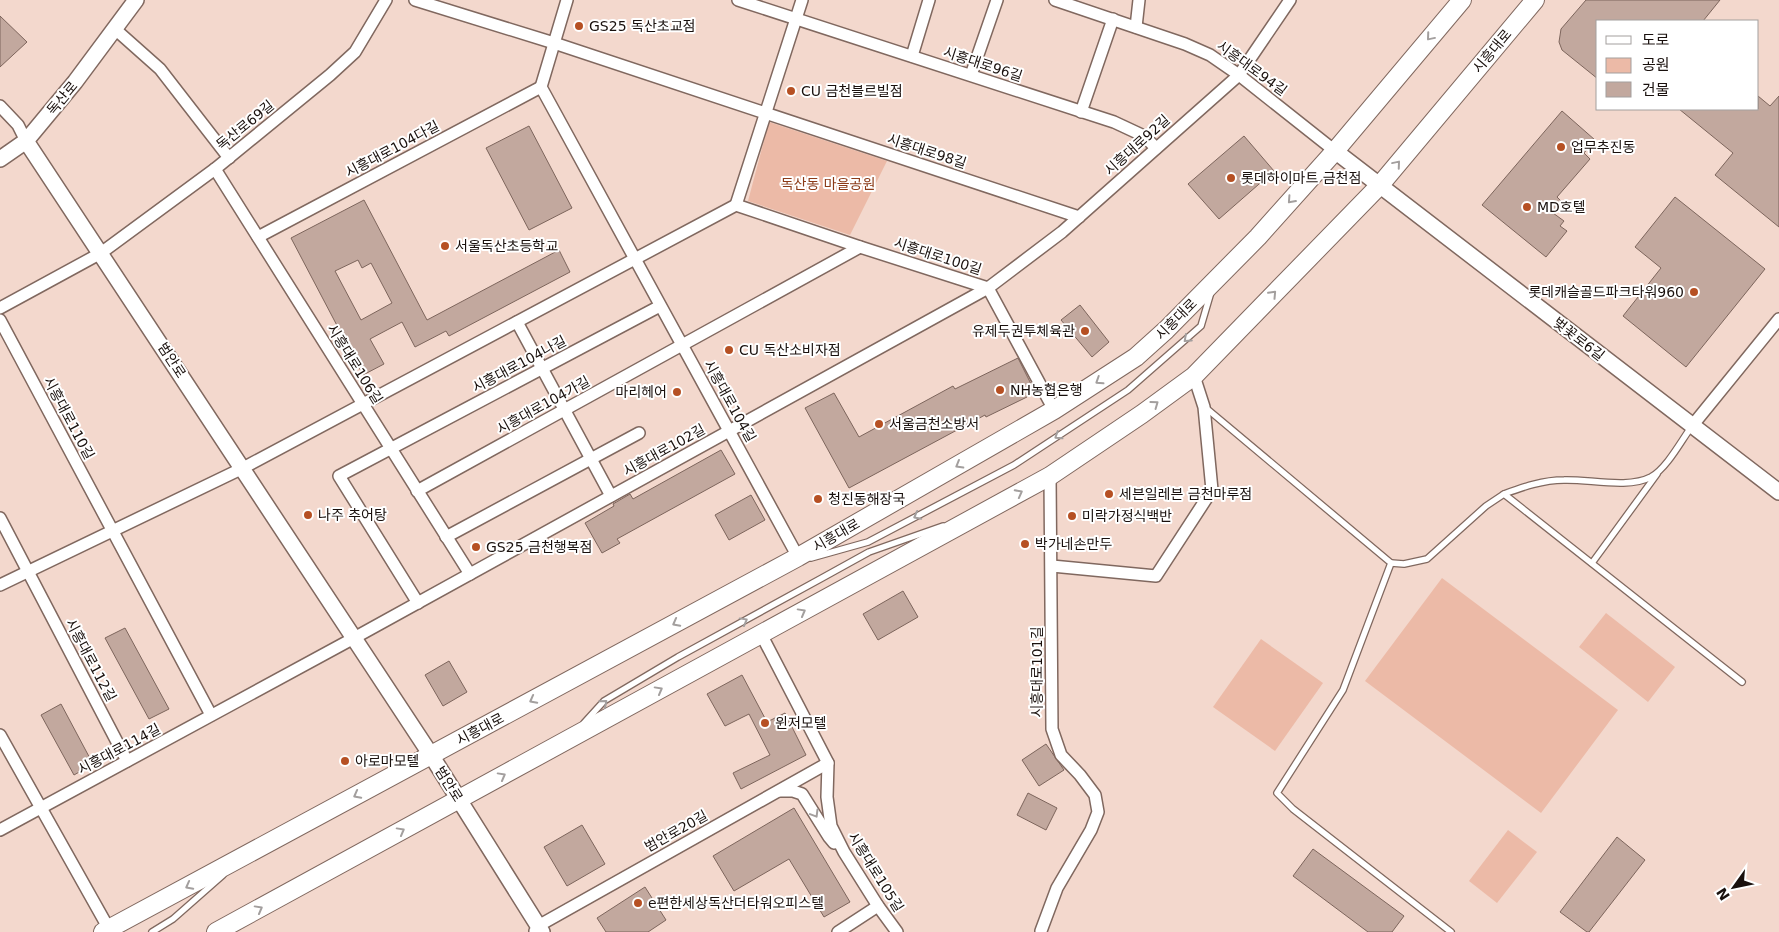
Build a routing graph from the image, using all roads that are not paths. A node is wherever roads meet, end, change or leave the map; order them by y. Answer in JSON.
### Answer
{"nodes":[{"id":1,"x":136,"y":0,"type":"edge"},
{"id":2,"x":386,"y":0,"type":"edge"},
{"id":3,"x":415,"y":0,"type":"edge"},
{"id":4,"x":567,"y":0,"type":"edge"},
{"id":5,"x":738,"y":0,"type":"edge"},
{"id":6,"x":802,"y":0,"type":"edge"},
{"id":7,"x":929,"y":0,"type":"edge"},
{"id":8,"x":997,"y":0,"type":"edge"},
{"id":9,"x":1055,"y":0,"type":"edge"},
{"id":10,"x":1139,"y":0,"type":"edge"},
{"id":11,"x":1462,"y":0,"type":"edge"},
{"id":12,"x":1535,"y":0,"type":"edge"},
{"id":13,"x":1285,"y":2,"type":"edge"},
{"id":14,"x":796,"y":18,"type":"junction"},
{"id":15,"x":1112,"y":19,"type":"junction"},
{"id":16,"x":1136,"y":27,"type":"junction"},
{"id":17,"x":115,"y":29,"type":"junction"},
{"id":18,"x":554,"y":43,"type":"junction"},
{"id":19,"x":912,"y":56,"type":"junction"},
{"id":20,"x":1239,"y":75,"type":"junction"},
{"id":21,"x":971,"y":76,"type":"junction"},
{"id":22,"x":541,"y":87,"type":"junction"},
{"id":23,"x":0,"y":106,"type":"edge"},
{"id":24,"x":1081,"y":112,"type":"junction"},
{"id":25,"x":767,"y":113,"type":"junction"},
{"id":26,"x":26,"y":141,"type":"junction"},
{"id":27,"x":1156,"y":148,"type":"junction"},
{"id":28,"x":1335,"y":151,"type":"junction"},
{"id":29,"x":229,"y":158,"type":"junction"},
{"id":30,"x":0,"y":159,"type":"edge"},
{"id":31,"x":215,"y":169,"type":"junction"},
{"id":32,"x":1380,"y":185,"type":"junction"},
{"id":33,"x":736,"y":205,"type":"junction"},
{"id":34,"x":1079,"y":217,"type":"junction"},
{"id":35,"x":258,"y":237,"type":"junction"},
{"id":36,"x":860,"y":247,"type":"junction"},
{"id":37,"x":101,"y":252,"type":"junction"},
{"id":38,"x":635,"y":259,"type":"junction"},
{"id":39,"x":1214,"y":281,"type":"junction"},
{"id":40,"x":988,"y":288,"type":"junction"},
{"id":41,"x":660,"y":306,"type":"junction"},
{"id":42,"x":0,"y":308,"type":"edge"},
{"id":43,"x":0,"y":320,"type":"edge"},
{"id":44,"x":1779,"y":320,"type":"edge"},
{"id":45,"x":517,"y":322,"type":"junction"},
{"id":46,"x":682,"y":346,"type":"junction"},
{"id":47,"x":542,"y":368,"type":"junction"},
{"id":48,"x":1194,"y":376,"type":"junction"},
{"id":49,"x":363,"y":404,"type":"junction"},
{"id":50,"x":1204,"y":407,"type":"junction"},
{"id":51,"x":565,"y":410,"type":"junction"},
{"id":52,"x":1054,"y":410,"type":"junction"},
{"id":53,"x":1692,"y":426,"type":"junction"},
{"id":54,"x":729,"y":431,"type":"junction"},
{"id":55,"x":639,"y":433,"type":"dead end"},
{"id":56,"x":391,"y":449,"type":"junction"},
{"id":57,"x":591,"y":458,"type":"junction"},
{"id":58,"x":243,"y":468,"type":"junction"},
{"id":59,"x":1660,"y":470,"type":"junction"},
{"id":60,"x":1050,"y":476,"type":"junction"},
{"id":61,"x":417,"y":490,"type":"junction"},
{"id":62,"x":1779,"y":492,"type":"edge"},
{"id":63,"x":1504,"y":494,"type":"junction"},
{"id":64,"x":611,"y":496,"type":"junction"},
{"id":65,"x":976,"y":516,"type":"junction"},
{"id":66,"x":0,"y":518,"type":"edge"},
{"id":67,"x":112,"y":531,"type":"junction"},
{"id":68,"x":446,"y":537,"type":"junction"},
{"id":69,"x":798,"y":557,"type":"junction"},
{"id":70,"x":1391,"y":562,"type":"junction"},
{"id":71,"x":1592,"y":563,"type":"junction"},
{"id":72,"x":781,"y":566,"type":"junction"},
{"id":73,"x":1052,"y":566,"type":"junction"},
{"id":74,"x":28,"y":572,"type":"junction"},
{"id":75,"x":470,"y":574,"type":"junction"},
{"id":76,"x":0,"y":585,"type":"edge"},
{"id":77,"x":418,"y":603,"type":"junction"},
{"id":78,"x":761,"y":634,"type":"junction"},
{"id":79,"x":354,"y":638,"type":"junction"},
{"id":80,"x":1742,"y":682,"type":"dead end"},
{"id":81,"x":211,"y":715,"type":"junction"},
{"id":82,"x":0,"y":735,"type":"edge"},
{"id":83,"x":571,"y":738,"type":"junction"},
{"id":84,"x":431,"y":755,"type":"junction"},
{"id":85,"x":127,"y":761,"type":"junction"},
{"id":86,"x":828,"y":763,"type":"junction"},
{"id":87,"x":778,"y":791,"type":"junction"},
{"id":88,"x":459,"y":799,"type":"junction"},
{"id":89,"x":40,"y":808,"type":"junction"},
{"id":90,"x":0,"y":830,"type":"edge"},
{"id":91,"x":844,"y":852,"type":"junction"},
{"id":92,"x":247,"y":854,"type":"junction"},
{"id":93,"x":878,"y":906,"type":"junction"},
{"id":94,"x":106,"y":930,"type":"edge"},
{"id":95,"x":538,"y":930,"type":"edge"},
{"id":96,"x":152,"y":932,"type":"edge"},
{"id":97,"x":216,"y":932,"type":"edge"},
{"id":98,"x":838,"y":932,"type":"edge"},
{"id":99,"x":897,"y":932,"type":"edge"},
{"id":100,"x":1041,"y":932,"type":"edge"},
{"id":101,"x":1451,"y":932,"type":"edge"}],
"edges":[{"from":1,"to":17,"type":"main road","name":"독산로"},
{"from":2,"to":29,"type":"street","name":"독산로69길"},
{"from":3,"to":18,"type":"street","name":"시흥대로98길"},
{"from":4,"to":18,"type":"street"},
{"from":5,"to":14,"type":"street","name":"시흥대로96길"},
{"from":6,"to":14,"type":"street"},
{"from":7,"to":19,"type":"street"},
{"from":8,"to":21,"type":"street"},
{"from":9,"to":15,"type":"street","name":"시흥대로94길"},
{"from":10,"to":16,"type":"street"},
{"from":11,"to":28,"type":"main road","name":"시흥대로","one_way":true},
{"from":32,"to":12,"type":"main road","name":"시흥대로","one_way":true},
{"from":13,"to":20,"type":"street","name":"시흥대로92길"},
{"from":14,"to":19,"type":"street","name":"시흥대로96길"},
{"from":14,"to":25,"type":"street"},
{"from":15,"to":16,"type":"street","name":"시흥대로94길"},
{"from":15,"to":24,"type":"street"},
{"from":16,"to":20,"type":"street","name":"시흥대로94길"},
{"from":17,"to":26,"type":"main road","name":"독산로"},
{"from":17,"to":29,"type":"street"},
{"from":18,"to":22,"type":"street"},
{"from":18,"to":25,"type":"street","name":"시흥대로98길"},
{"from":19,"to":21,"type":"street","name":"시흥대로96길"},
{"from":20,"to":27,"type":"street","name":"시흥대로92길"},
{"from":20,"to":28,"type":"street","name":"시흥대로94길"},
{"from":21,"to":24,"type":"street","name":"시흥대로96길"},
{"from":22,"to":35,"type":"street","name":"시흥대로104다길"},
{"from":22,"to":38,"type":"street","name":"시흥대로104길"},
{"from":23,"to":26,"type":"street"},
{"from":24,"to":27,"type":"street","name":"시흥대로96길"},
{"from":25,"to":33,"type":"street"},
{"from":25,"to":34,"type":"street","name":"시흥대로98길"},
{"from":26,"to":30,"type":"main road","name":"독산로"},
{"from":26,"to":37,"type":"main road","name":"범안로"},
{"from":27,"to":34,"type":"street","name":"시흥대로92길"},
{"from":28,"to":32,"type":"main road","name":"벚꽃로6길"},
{"from":28,"to":39,"type":"main road","name":"시흥대로","one_way":true},
{"from":29,"to":31,"type":"street","name":"독산로69길"},
{"from":31,"to":35,"type":"street","name":"시흥대로106길"},
{"from":31,"to":37,"type":"street","name":"독산로69길"},
{"from":48,"to":32,"type":"main road","name":"시흥대로","one_way":true},
{"from":32,"to":53,"type":"main road","name":"벚꽃로6길"},
{"from":33,"to":36,"type":"street","name":"시흥대로100길"},
{"from":33,"to":38,"type":"street"},
{"from":34,"to":40,"type":"street","name":"시흥대로92길"},
{"from":35,"to":49,"type":"street","name":"시흥대로106길"},
{"from":36,"to":40,"type":"street","name":"시흥대로100길"},
{"from":36,"to":46,"type":"street"},
{"from":37,"to":42,"type":"street"},
{"from":37,"to":58,"type":"main road","name":"범안로"},
{"from":38,"to":41,"type":"street","name":"시흥대로104길"},
{"from":38,"to":45,"type":"street"},
{"from":39,"to":52,"type":"main road","name":"시흥대로","one_way":true},
{"from":39,"to":72,"type":"lane","one_way":true},
{"from":40,"to":52,"type":"street","name":"시흥대로100길"},
{"from":40,"to":54,"type":"street","name":"시흥대로102길"},
{"from":41,"to":46,"type":"street","name":"시흥대로104길"},
{"from":41,"to":47,"type":"street","name":"시흥대로104나길"},
{"from":43,"to":67,"type":"street","name":"시흥대로110길"},
{"from":44,"to":53,"type":"street"},
{"from":45,"to":47,"type":"street"},
{"from":45,"to":49,"type":"street"},
{"from":46,"to":51,"type":"street","name":"시흥대로104가길"},
{"from":46,"to":54,"type":"street","name":"시흥대로104길"},
{"from":47,"to":51,"type":"street"},
{"from":47,"to":56,"type":"street","name":"시흥대로104나길"},
{"from":48,"to":50,"type":"street"},
{"from":60,"to":48,"type":"main road","name":"시흥대로","one_way":true},
{"from":49,"to":56,"type":"street","name":"시흥대로106길"},
{"from":49,"to":58,"type":"street"},
{"from":50,"to":70,"type":"lane"},
{"from":50,"to":73,"type":"street"},
{"from":51,"to":57,"type":"street"},
{"from":51,"to":61,"type":"street","name":"시흥대로104가길"},
{"from":52,"to":69,"type":"main road","name":"시흥대로","one_way":true},
{"from":53,"to":59,"type":"lane"},
{"from":53,"to":62,"type":"main road","name":"벚꽃로6길"},
{"from":54,"to":64,"type":"street","name":"시흥대로102길"},
{"from":54,"to":69,"type":"street","name":"시흥대로104길"},
{"from":55,"to":57,"type":"street"},
{"from":56,"to":61,"type":"street","name":"시흥대로106길"},
{"from":56,"to":77,"type":"street","name":"시흥대로104나길"},
{"from":57,"to":64,"type":"street"},
{"from":57,"to":68,"type":"street"},
{"from":58,"to":67,"type":"street"},
{"from":58,"to":79,"type":"main road","name":"범안로"},
{"from":59,"to":63,"type":"lane"},
{"from":59,"to":71,"type":"lane"},
{"from":65,"to":60,"type":"main road","name":"시흥대로","one_way":true},
{"from":60,"to":73,"type":"street","name":"시흥대로101길"},
{"from":61,"to":68,"type":"street","name":"시흥대로106길"},
{"from":63,"to":70,"type":"lane"},
{"from":63,"to":71,"type":"lane"},
{"from":64,"to":75,"type":"street","name":"시흥대로102길"},
{"from":78,"to":65,"type":"main road","name":"시흥대로","one_way":true},
{"from":83,"to":65,"type":"lane","one_way":true},
{"from":66,"to":74,"type":"street","name":"시흥대로112길"},
{"from":67,"to":74,"type":"street"},
{"from":67,"to":81,"type":"street","name":"시흥대로110길"},
{"from":68,"to":75,"type":"street","name":"시흥대로106길"},
{"from":69,"to":72,"type":"main road","name":"시흥대로"},
{"from":70,"to":101,"type":"lane"},
{"from":71,"to":80,"type":"lane"},
{"from":72,"to":84,"type":"main road","name":"시흥대로","one_way":true},
{"from":73,"to":100,"type":"street","name":"시흥대로101길"},
{"from":74,"to":76,"type":"street"},
{"from":74,"to":85,"type":"street","name":"시흥대로112길"},
{"from":75,"to":77,"type":"street","name":"시흥대로102길"},
{"from":77,"to":79,"type":"street","name":"시흥대로102길"},
{"from":83,"to":78,"type":"main road","name":"시흥대로","one_way":true},
{"from":78,"to":86,"type":"street","name":"시흥대로105길"},
{"from":79,"to":81,"type":"street"},
{"from":79,"to":84,"type":"main road","name":"범안로"},
{"from":81,"to":85,"type":"street","name":"시흥대로114길"},
{"from":82,"to":89,"type":"street"},
{"from":88,"to":83,"type":"main road","name":"시흥대로","one_way":true},
{"from":84,"to":88,"type":"main road","name":"범안로"},
{"from":84,"to":92,"type":"main road","name":"시흥대로","one_way":true},
{"from":85,"to":89,"type":"street","name":"시흥대로114길"},
{"from":86,"to":87,"type":"street","name":"범안로20길"},
{"from":86,"to":91,"type":"street","name":"시흥대로105길"},
{"from":87,"to":91,"type":"street","one_way":true},
{"from":87,"to":95,"type":"street","name":"범안로20길"},
{"from":88,"to":95,"type":"main road","name":"범안로"},
{"from":97,"to":88,"type":"main road","name":"시흥대로","one_way":true},
{"from":89,"to":90,"type":"street","name":"시흥대로114길"},
{"from":89,"to":94,"type":"street"},
{"from":91,"to":93,"type":"street","name":"시흥대로105길"},
{"from":92,"to":94,"type":"main road","name":"시흥대로","one_way":true},
{"from":92,"to":96,"type":"lane"},
{"from":93,"to":98,"type":"street"},
{"from":93,"to":99,"type":"street","name":"시흥대로105길"}]}
